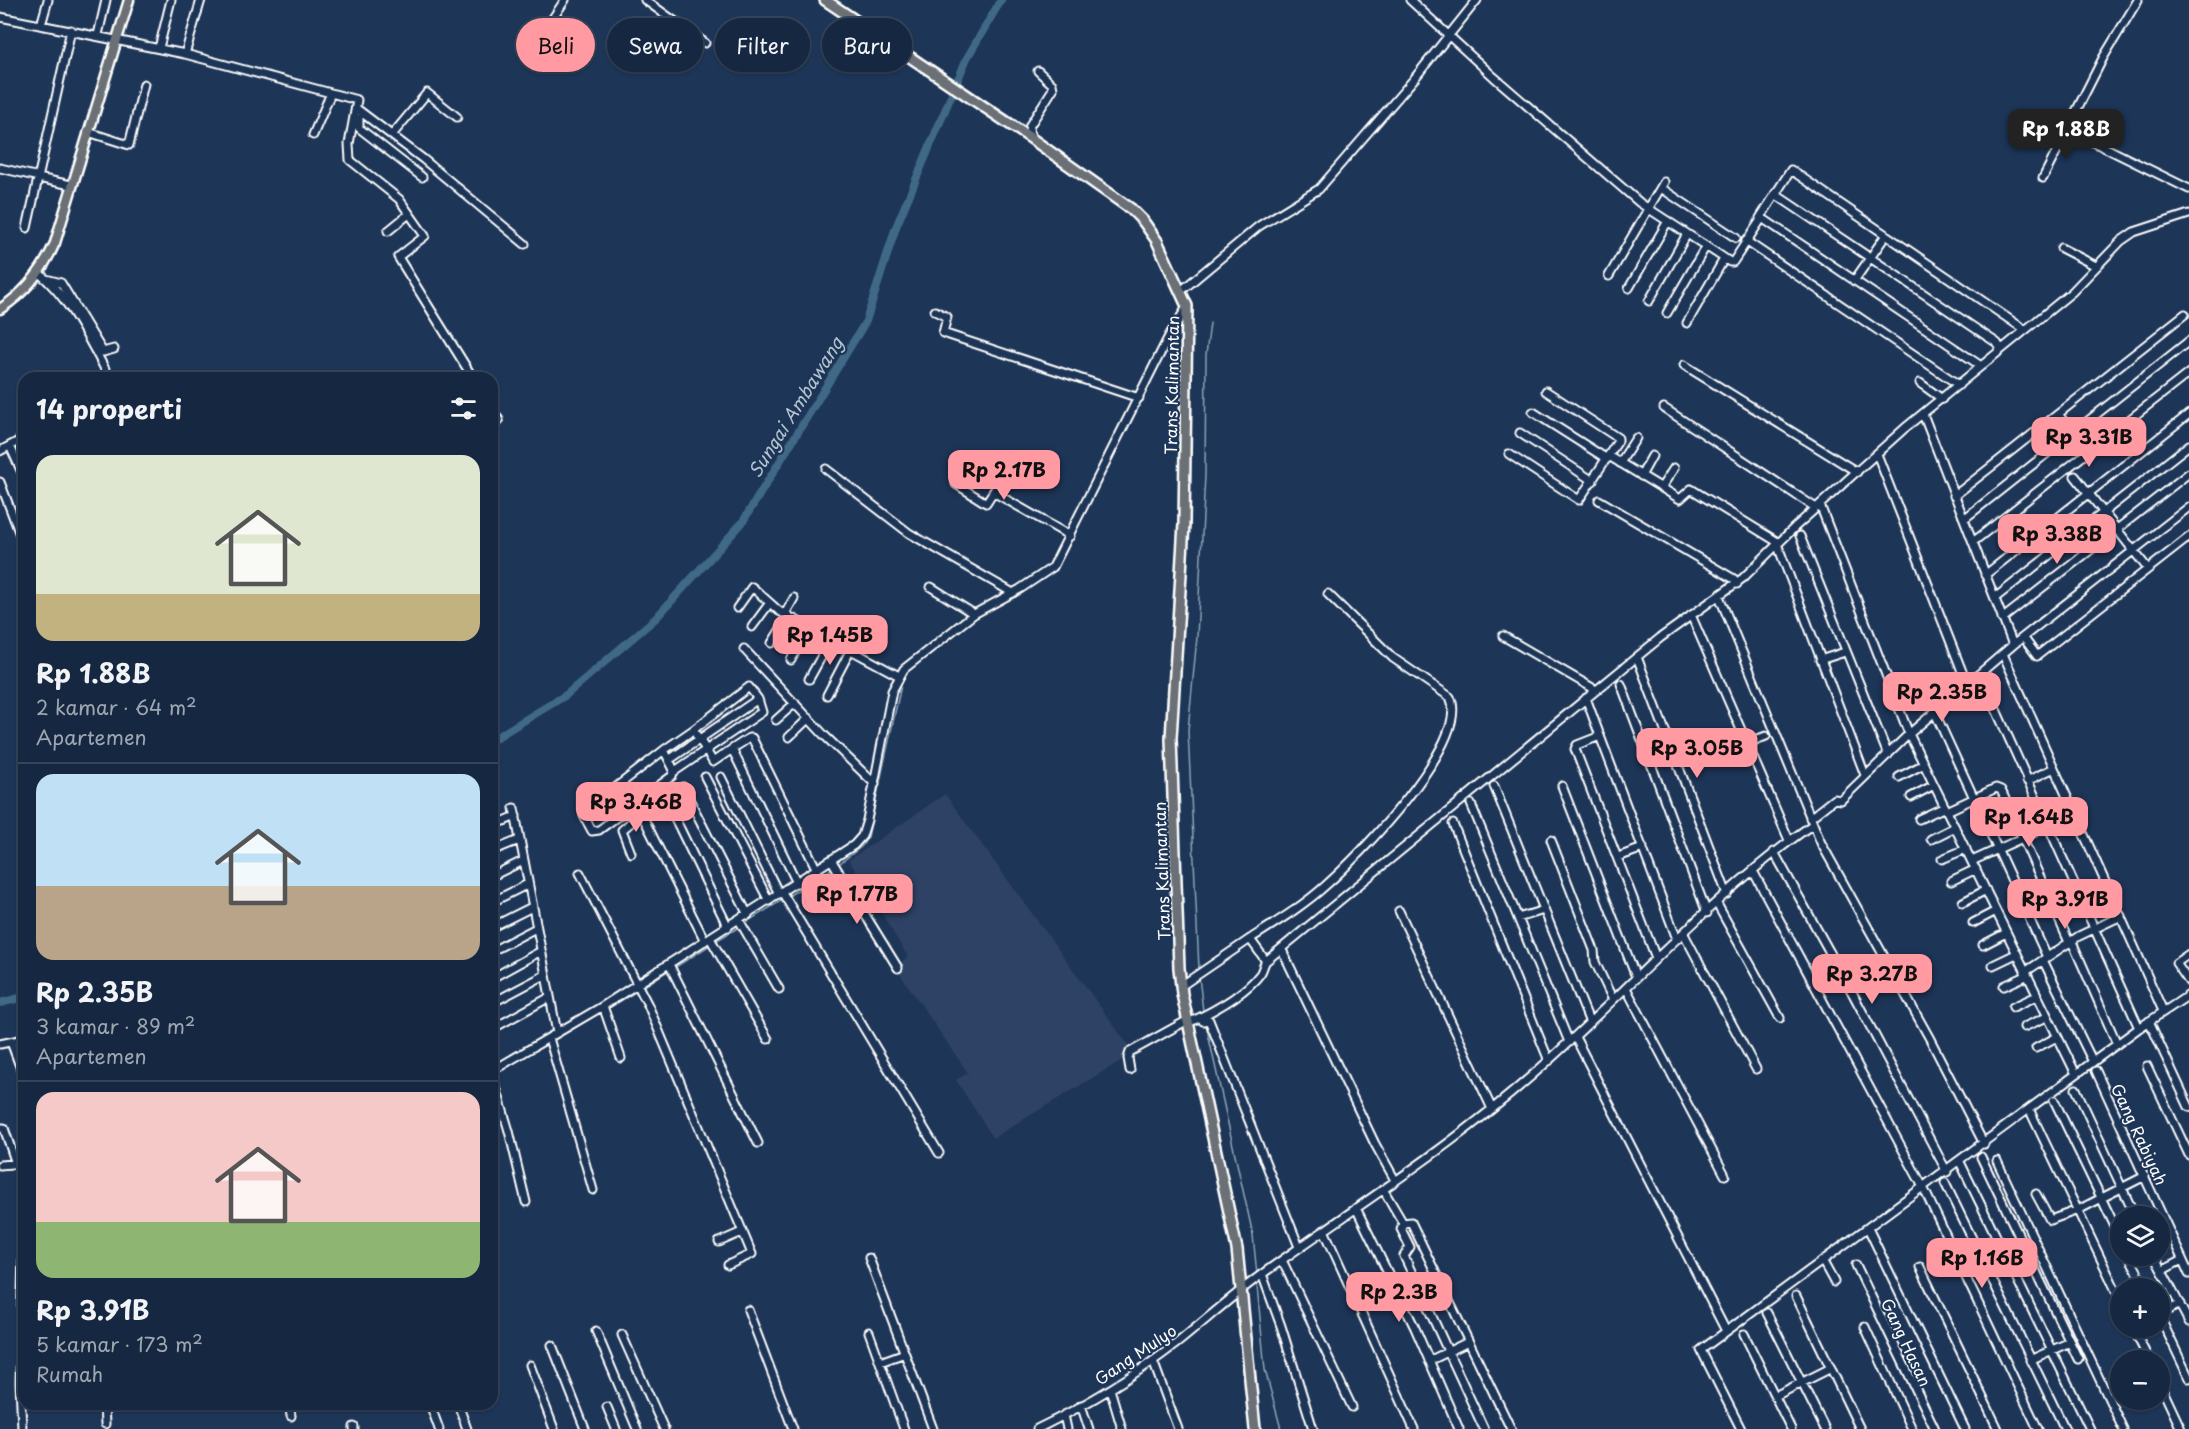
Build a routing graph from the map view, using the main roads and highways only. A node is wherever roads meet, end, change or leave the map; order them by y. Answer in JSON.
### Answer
{"nodes":[{"id":1,"x":129,"y":0,"type":"edge"},
{"id":2,"x":825,"y":0,"type":"edge"},
{"id":3,"x":0,"y":309,"type":"edge"},
{"id":4,"x":1255,"y":1429,"type":"edge"}],
"edges":[{"from":1,"to":3,"type":"main road"},
{"from":2,"to":4,"type":"highway","name":"Trans Kalimantan"}]}
